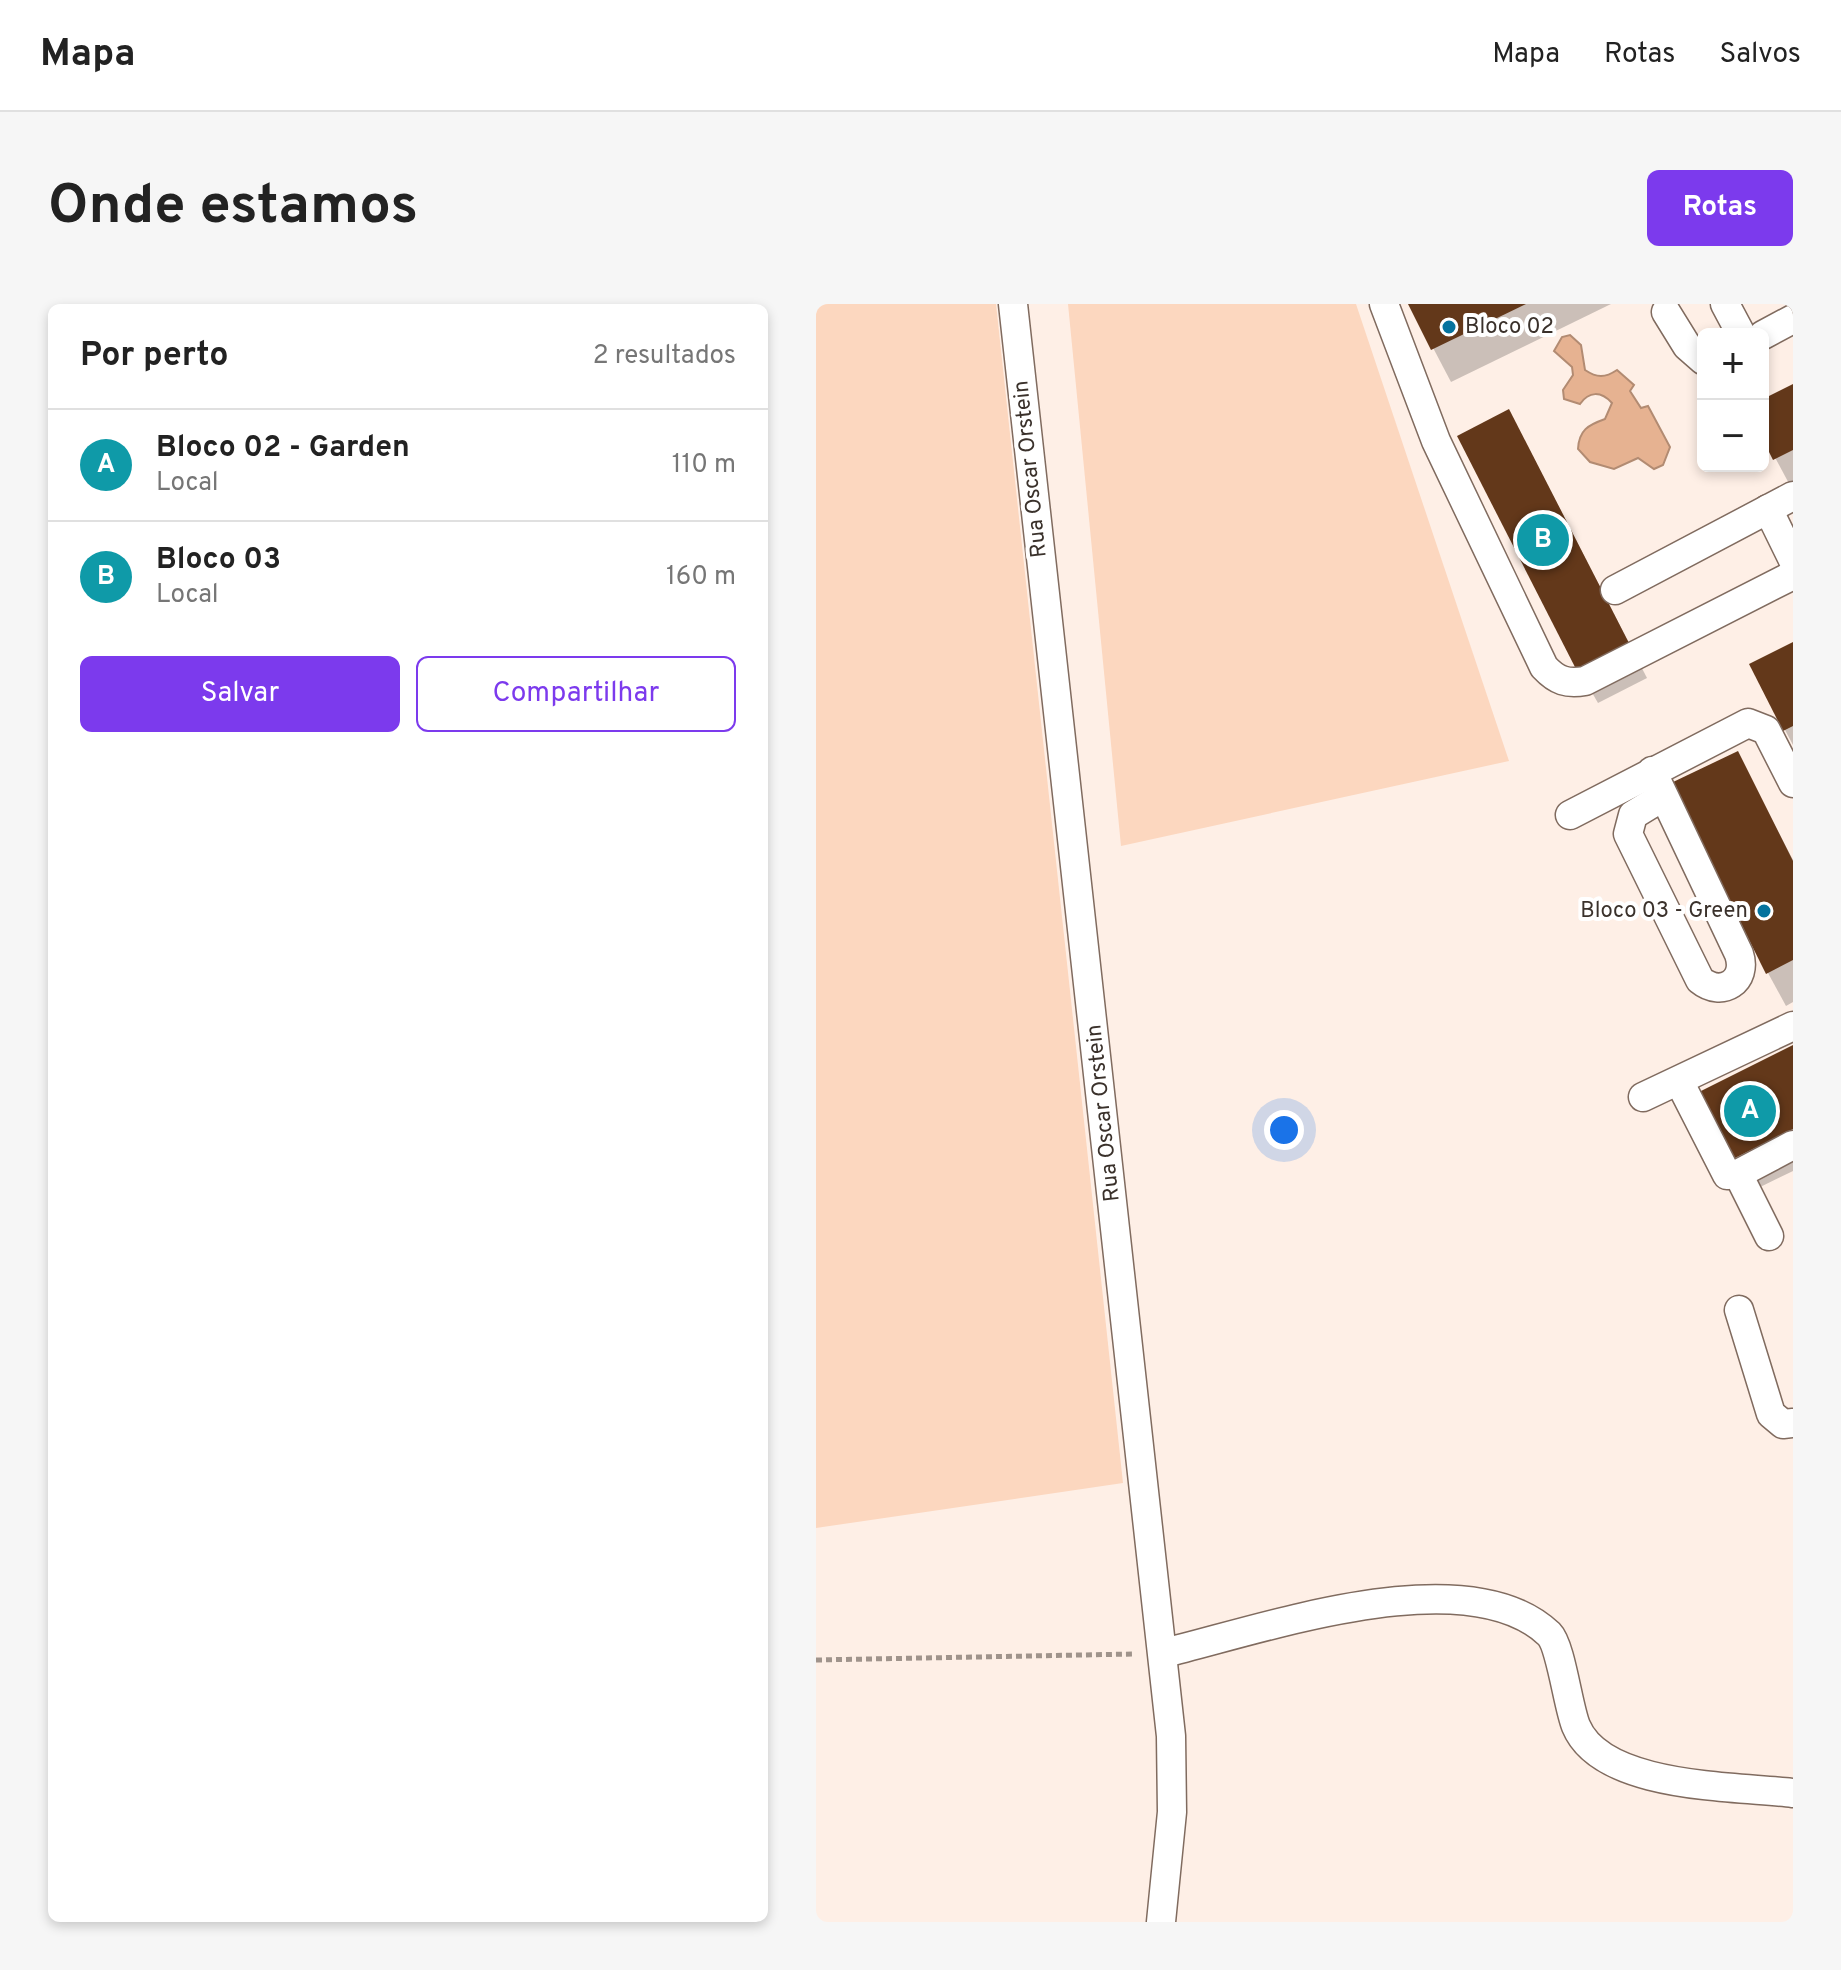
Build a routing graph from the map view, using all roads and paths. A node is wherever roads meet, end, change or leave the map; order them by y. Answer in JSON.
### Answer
{"nodes":[{"id":1,"x":1013,"y":304,"type":"edge"},
{"id":2,"x":1384,"y":304,"type":"edge"},
{"id":3,"x":1725,"y":304,"type":"edge"},
{"id":4,"x":1666,"y":312,"type":"dead end"},
{"id":5,"x":1793,"y":319,"type":"edge"},
{"id":6,"x":1738,"y":328,"type":"edge"},
{"id":7,"x":1769,"y":332,"type":"edge"},
{"id":8,"x":1697,"y":355,"type":"edge"},
{"id":9,"x":1793,"y":496,"type":"edge"},
{"id":10,"x":1768,"y":509,"type":"junction"},
{"id":11,"x":1793,"y":560,"type":"edge"},
{"id":12,"x":1793,"y":575,"type":"edge"},
{"id":13,"x":1615,"y":590,"type":"dead end"},
{"id":14,"x":1790,"y":772,"type":"edge"},
{"id":15,"x":1658,"y":784,"type":"junction"},
{"id":16,"x":1570,"y":815,"type":"dead end"},
{"id":17,"x":1793,"y":1026,"type":"edge"},
{"id":18,"x":1679,"y":1081,"type":"junction"},
{"id":19,"x":1643,"y":1097,"type":"dead end"},
{"id":20,"x":1793,"y":1145,"type":"edge"},
{"id":21,"x":1738,"y":1174,"type":"junction"},
{"id":22,"x":1769,"y":1236,"type":"dead end"},
{"id":23,"x":1739,"y":1310,"type":"dead end"},
{"id":24,"x":1793,"y":1423,"type":"edge"},
{"id":25,"x":1164,"y":1653,"type":"junction"},
{"id":26,"x":816,"y":1660,"type":"edge"},
{"id":27,"x":1793,"y":1793,"type":"edge"},
{"id":28,"x":1161,"y":1922,"type":"edge"}],
"edges":[{"from":1,"to":25,"type":"street","name":"Rua Oscar Orstein"},
{"from":2,"to":12,"type":"street"},
{"from":3,"to":6,"type":"street"},
{"from":4,"to":8,"type":"street"},
{"from":5,"to":7,"type":"street"},
{"from":9,"to":10,"type":"street"},
{"from":10,"to":11,"type":"street"},
{"from":10,"to":13,"type":"street"},
{"from":14,"to":15,"type":"street"},
{"from":15,"to":15,"type":"street"},
{"from":15,"to":16,"type":"street"},
{"from":17,"to":18,"type":"street"},
{"from":18,"to":19,"type":"street"},
{"from":18,"to":21,"type":"street"},
{"from":20,"to":21,"type":"street"},
{"from":21,"to":22,"type":"street"},
{"from":23,"to":24,"type":"street"},
{"from":25,"to":26,"type":"path"},
{"from":25,"to":27,"type":"street"},
{"from":25,"to":28,"type":"street","name":"Rua Oscar Orstein"}]}
